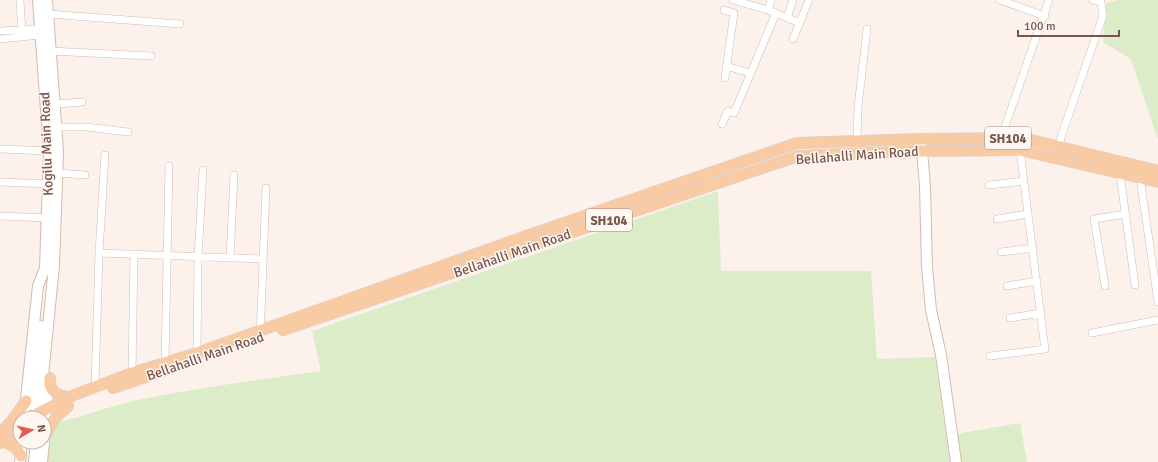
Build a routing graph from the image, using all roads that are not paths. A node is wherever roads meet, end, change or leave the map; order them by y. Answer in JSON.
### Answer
{"nodes":[{"id":1,"x":20,"y":0,"type":"edge"},
{"id":2,"x":38,"y":0,"type":"edge"},
{"id":3,"x":47,"y":0,"type":"edge"},
{"id":4,"x":733,"y":0,"type":"edge"},
{"id":5,"x":771,"y":0,"type":"edge"},
{"id":6,"x":793,"y":0,"type":"edge"},
{"id":7,"x":809,"y":0,"type":"edge"},
{"id":8,"x":1000,"y":0,"type":"edge"},
{"id":9,"x":1049,"y":0,"type":"edge"},
{"id":10,"x":1094,"y":0,"type":"edge"},
{"id":11,"x":724,"y":10,"type":"dead end"},
{"id":12,"x":768,"y":10,"type":"junction"},
{"id":13,"x":776,"y":13,"type":"junction"},
{"id":14,"x":48,"y":14,"type":"junction"},
{"id":15,"x":1045,"y":16,"type":"junction"},
{"id":16,"x":787,"y":18,"type":"junction"},
{"id":17,"x":800,"y":23,"type":"junction"},
{"id":18,"x":180,"y":24,"type":"dead end"},
{"id":19,"x":867,"y":29,"type":"dead end"},
{"id":20,"x":0,"y":31,"type":"edge"},
{"id":21,"x":40,"y":32,"type":"junction"},
{"id":22,"x":22,"y":33,"type":"junction"},
{"id":23,"x":0,"y":39,"type":"edge"},
{"id":24,"x":793,"y":39,"type":"dead end"},
{"id":25,"x":50,"y":51,"type":"junction"},
{"id":26,"x":151,"y":56,"type":"dead end"},
{"id":27,"x":726,"y":66,"type":"junction"},
{"id":28,"x":750,"y":73,"type":"junction"},
{"id":29,"x":725,"y":78,"type":"dead end"},
{"id":30,"x":82,"y":102,"type":"dead end"},
{"id":31,"x":55,"y":104,"type":"junction"},
{"id":32,"x":722,"y":124,"type":"dead end"},
{"id":33,"x":52,"y":127,"type":"junction"},
{"id":34,"x":128,"y":132,"type":"dead end"},
{"id":35,"x":1001,"y":138,"type":"junction"},
{"id":36,"x":921,"y":139,"type":"junction"},
{"id":37,"x":856,"y":141,"type":"junction"},
{"id":38,"x":1059,"y":147,"type":"junction"},
{"id":39,"x":0,"y":149,"type":"edge"},
{"id":40,"x":1020,"y":150,"type":"junction"},
{"id":41,"x":49,"y":151,"type":"junction"},
{"id":42,"x":922,"y":151,"type":"junction"},
{"id":43,"x":105,"y":155,"type":"dead end"},
{"id":44,"x":169,"y":166,"type":"dead end"},
{"id":45,"x":203,"y":170,"type":"dead end"},
{"id":46,"x":1158,"y":171,"type":"edge"},
{"id":47,"x":57,"y":173,"type":"junction"},
{"id":48,"x":1120,"y":174,"type":"junction"},
{"id":49,"x":85,"y":175,"type":"dead end"},
{"id":50,"x":234,"y":175,"type":"dead end"},
{"id":51,"x":1140,"y":178,"type":"junction"},
{"id":52,"x":1024,"y":181,"type":"junction"},
{"id":53,"x":0,"y":182,"type":"edge"},
{"id":54,"x":1158,"y":182,"type":"edge"},
{"id":55,"x":52,"y":184,"type":"junction"},
{"id":56,"x":989,"y":185,"type":"dead end"},
{"id":57,"x":266,"y":188,"type":"dead end"},
{"id":58,"x":1028,"y":214,"type":"junction"},
{"id":59,"x":1126,"y":214,"type":"junction"},
{"id":60,"x":0,"y":216,"type":"edge"},
{"id":61,"x":47,"y":218,"type":"junction"},
{"id":62,"x":997,"y":219,"type":"dead end"},
{"id":63,"x":1033,"y":248,"type":"junction"},
{"id":64,"x":1001,"y":252,"type":"dead end"},
{"id":65,"x":99,"y":253,"type":"junction"},
{"id":66,"x":134,"y":254,"type":"junction"},
{"id":67,"x":167,"y":256,"type":"junction"},
{"id":68,"x":198,"y":257,"type":"junction"},
{"id":69,"x":230,"y":258,"type":"junction"},
{"id":70,"x":264,"y":259,"type":"junction"},
{"id":71,"x":49,"y":267,"type":"junction"},
{"id":72,"x":1037,"y":281,"type":"junction"},
{"id":73,"x":1136,"y":285,"type":"dead end"},
{"id":74,"x":1007,"y":286,"type":"dead end"},
{"id":75,"x":1105,"y":286,"type":"dead end"},
{"id":76,"x":1158,"y":302,"type":"edge"},
{"id":77,"x":1041,"y":313,"type":"junction"},
{"id":78,"x":1010,"y":318,"type":"dead end"},
{"id":79,"x":1158,"y":320,"type":"edge"},
{"id":80,"x":1092,"y":333,"type":"dead end"},
{"id":81,"x":260,"y":334,"type":"junction"},
{"id":82,"x":197,"y":352,"type":"junction"},
{"id":83,"x":990,"y":356,"type":"dead end"},
{"id":84,"x":165,"y":362,"type":"junction"},
{"id":85,"x":132,"y":373,"type":"junction"},
{"id":86,"x":50,"y":378,"type":"junction"},
{"id":87,"x":95,"y":386,"type":"junction"},
{"id":88,"x":74,"y":395,"type":"junction"},
{"id":89,"x":68,"y":406,"type":"junction"},
{"id":90,"x":36,"y":410,"type":"edge"},
{"id":91,"x":36,"y":410,"type":"edge"},
{"id":92,"x":37,"y":410,"type":"edge"},
{"id":93,"x":40,"y":410,"type":"edge"},
{"id":94,"x":47,"y":410,"type":"edge"},
{"id":95,"x":12,"y":422,"type":"edge"},
{"id":96,"x":52,"y":423,"type":"edge"},
{"id":97,"x":12,"y":429,"type":"edge"},
{"id":98,"x":12,"y":434,"type":"edge"},
{"id":99,"x":1,"y":437,"type":"edge"},
{"id":100,"x":22,"y":450,"type":"edge"},
{"id":101,"x":26,"y":450,"type":"edge"},
{"id":102,"x":35,"y":450,"type":"edge"},
{"id":103,"x":43,"y":450,"type":"edge"},
{"id":104,"x":23,"y":460,"type":"edge"},
{"id":105,"x":34,"y":462,"type":"edge"},
{"id":106,"x":42,"y":462,"type":"edge"},
{"id":107,"x":956,"y":462,"type":"edge"}],
"edges":[{"from":1,"to":22,"type":"street"},
{"from":2,"to":21,"type":"main road","name":"Kogilu Main Road"},
{"from":3,"to":14,"type":"main road","name":"Kogilu Main Road"},
{"from":4,"to":12,"type":"street"},
{"from":5,"to":12,"type":"street"},
{"from":6,"to":16,"type":"street"},
{"from":7,"to":17,"type":"street"},
{"from":8,"to":15,"type":"street"},
{"from":9,"to":15,"type":"street"},
{"from":10,"to":38,"type":"street"},
{"from":11,"to":27,"type":"street"},
{"from":12,"to":13,"type":"street"},
{"from":13,"to":16,"type":"street"},
{"from":13,"to":28,"type":"street"},
{"from":14,"to":18,"type":"street"},
{"from":14,"to":25,"type":"main road","name":"Kogilu Main Road"},
{"from":15,"to":35,"type":"street"},
{"from":16,"to":17,"type":"street"},
{"from":17,"to":24,"type":"street"},
{"from":19,"to":37,"type":"street"},
{"from":20,"to":22,"type":"street"},
{"from":21,"to":22,"type":"street"},
{"from":21,"to":33,"type":"main road","name":"Kogilu Main Road"},
{"from":22,"to":23,"type":"street"},
{"from":25,"to":26,"type":"street"},
{"from":25,"to":31,"type":"main road","name":"Kogilu Main Road"},
{"from":27,"to":28,"type":"street"},
{"from":27,"to":29,"type":"street"},
{"from":28,"to":32,"type":"street"},
{"from":30,"to":31,"type":"street"},
{"from":31,"to":33,"type":"main road","name":"Kogilu Main Road"},
{"from":33,"to":34,"type":"street"},
{"from":33,"to":41,"type":"main road","name":"Kogilu Main Road"},
{"from":33,"to":47,"type":"main road","name":"Kogilu Main Road"},
{"from":35,"to":36,"type":"main road","name":"Bellahalli Main Road","number":"SH104"},
{"from":35,"to":38,"type":"main road","name":"Bellahalli Main Road","number":"SH104"},
{"from":36,"to":37,"type":"main road","name":"Bellahalli Main Road","number":"SH104"},
{"from":36,"to":42,"type":"main road"},
{"from":37,"to":81,"type":"main road","name":"Bellahalli Main Road","number":"SH104"},
{"from":38,"to":46,"type":"main road","name":"Bellahalli Main Road","number":"SH104"},
{"from":39,"to":41,"type":"street"},
{"from":40,"to":42,"type":"main road","name":"Bellahalli Main Road","number":"SH104"},
{"from":40,"to":48,"type":"main road","name":"Bellahalli Main Road","number":"SH104"},
{"from":40,"to":52,"type":"street"},
{"from":41,"to":55,"type":"main road","name":"Kogilu Main Road"},
{"from":42,"to":81,"type":"main road","name":"Bellahalli Main Road","number":"SH104"},
{"from":42,"to":107,"type":"main road"},
{"from":43,"to":65,"type":"street"},
{"from":44,"to":67,"type":"street"},
{"from":45,"to":68,"type":"street"},
{"from":47,"to":49,"type":"street"},
{"from":47,"to":55,"type":"main road","name":"Kogilu Main Road"},
{"from":48,"to":51,"type":"main road","name":"Bellahalli Main Road","number":"SH104"},
{"from":48,"to":59,"type":"street"},
{"from":50,"to":69,"type":"street"},
{"from":51,"to":54,"type":"main road","name":"Bellahalli Main Road","number":"SH104"},
{"from":51,"to":76,"type":"street"},
{"from":52,"to":56,"type":"street"},
{"from":52,"to":58,"type":"street"},
{"from":53,"to":55,"type":"street"},
{"from":55,"to":61,"type":"main road","name":"Kogilu Main Road"},
{"from":55,"to":71,"type":"main road","name":"Kogilu Main Road"},
{"from":57,"to":70,"type":"street"},
{"from":58,"to":62,"type":"street"},
{"from":58,"to":63,"type":"street"},
{"from":59,"to":73,"type":"street"},
{"from":59,"to":75,"type":"street"},
{"from":60,"to":61,"type":"street"},
{"from":61,"to":71,"type":"main road","name":"Kogilu Main Road"},
{"from":63,"to":64,"type":"street"},
{"from":63,"to":72,"type":"street"},
{"from":65,"to":66,"type":"street"},
{"from":65,"to":87,"type":"street"},
{"from":66,"to":67,"type":"street"},
{"from":66,"to":85,"type":"street"},
{"from":67,"to":68,"type":"street"},
{"from":67,"to":84,"type":"street"},
{"from":68,"to":69,"type":"street"},
{"from":68,"to":82,"type":"street"},
{"from":69,"to":70,"type":"street"},
{"from":70,"to":81,"type":"street"},
{"from":71,"to":86,"type":"main road"},
{"from":71,"to":90,"type":"main road","name":"Kogilu Main Road"},
{"from":71,"to":91,"type":"main road"},
{"from":72,"to":74,"type":"street"},
{"from":72,"to":77,"type":"street"},
{"from":77,"to":78,"type":"street"},
{"from":77,"to":83,"type":"street"},
{"from":79,"to":80,"type":"street"},
{"from":81,"to":82,"type":"main road","name":"Bellahalli Main Road","number":"SH104"},
{"from":81,"to":89,"type":"main road","name":"Bellahalli Main Road","number":"SH104"},
{"from":82,"to":84,"type":"main road","name":"Bellahalli Main Road","number":"SH104"},
{"from":84,"to":85,"type":"main road","name":"Bellahalli Main Road","number":"SH104"},
{"from":85,"to":87,"type":"main road","name":"Bellahalli Main Road","number":"SH104"},
{"from":86,"to":88,"type":"main road"},
{"from":86,"to":92,"type":"main road"},
{"from":87,"to":88,"type":"main road","name":"Bellahalli Main Road","number":"SH104"},
{"from":88,"to":93,"type":"main road","name":"Bellahalli Main Road","number":"SH104"},
{"from":89,"to":94,"type":"main road","name":"Bellahalli Main Road","number":"SH104"},
{"from":89,"to":96,"type":"main road"},
{"from":95,"to":99,"type":"main road"},
{"from":97,"to":99,"type":"main road"},
{"from":98,"to":99,"type":"main road"},
{"from":99,"to":104,"type":"main road"},
{"from":100,"to":104,"type":"main road"},
{"from":101,"to":104,"type":"main road"},
{"from":102,"to":105,"type":"main road"},
{"from":103,"to":106,"type":"main road"}]}
